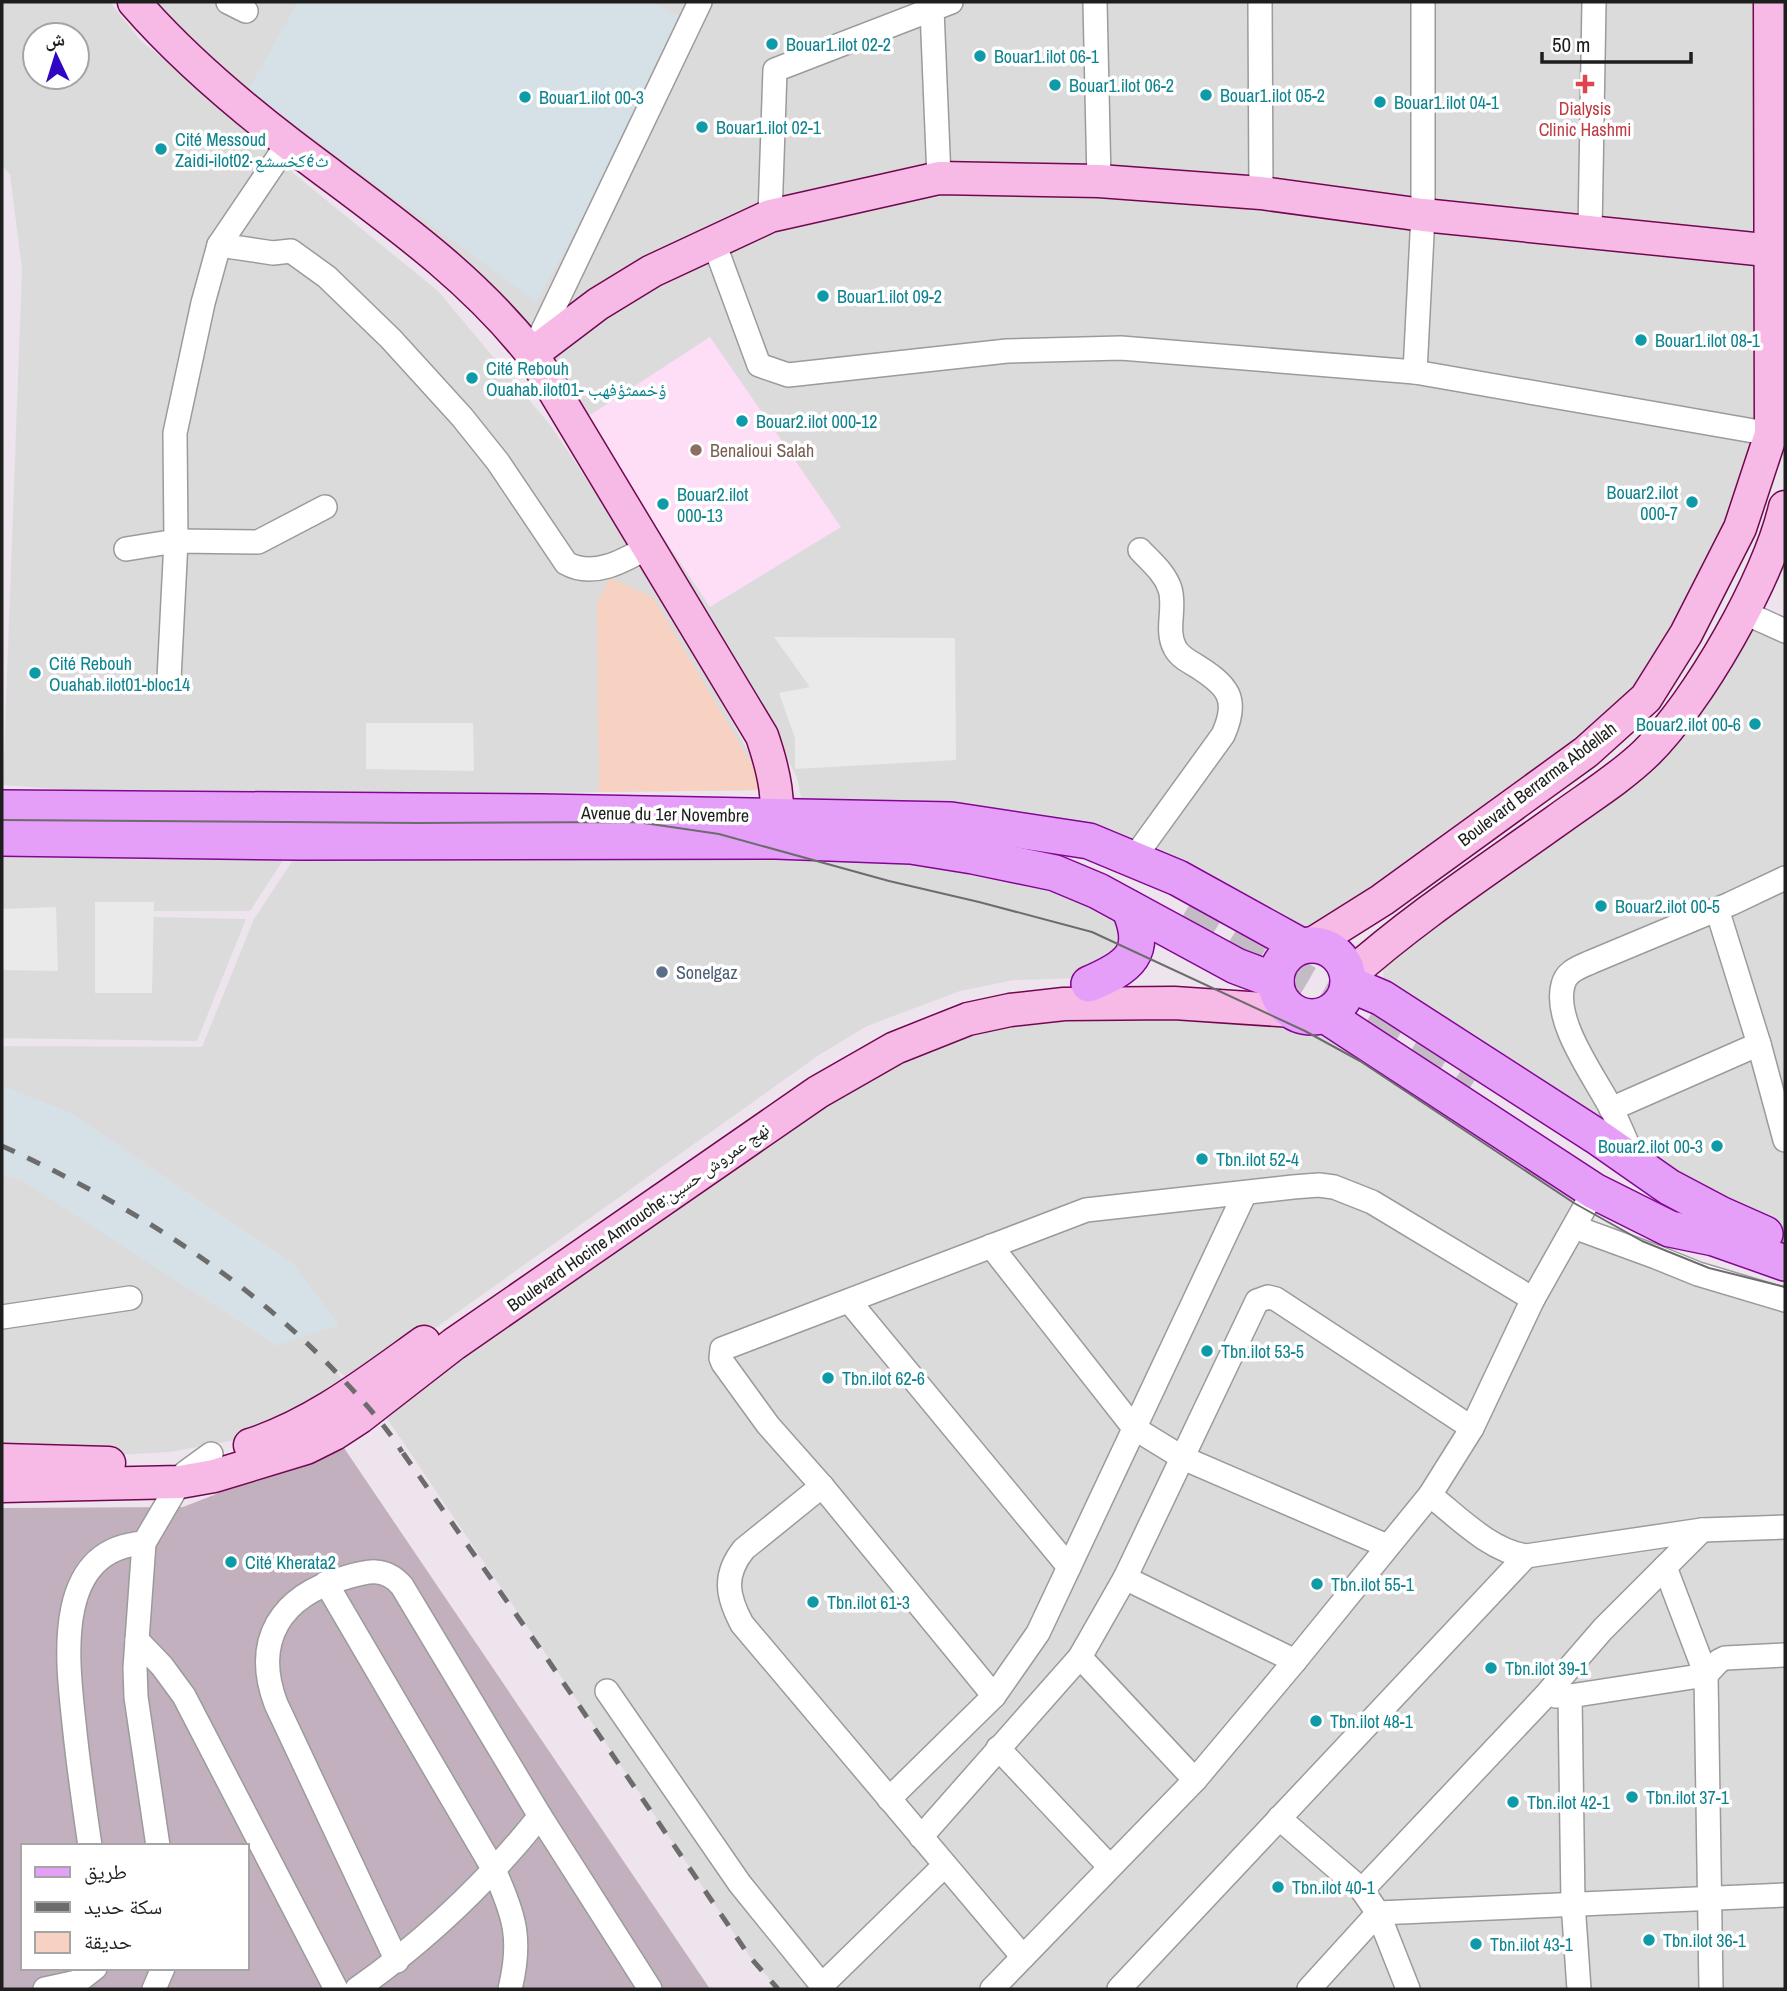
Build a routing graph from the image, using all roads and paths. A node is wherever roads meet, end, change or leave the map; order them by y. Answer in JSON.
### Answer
{"nodes":[{"id":1,"x":134,"y":2,"type":"edge"},
{"id":2,"x":700,"y":2,"type":"edge"},
{"id":3,"x":1095,"y":2,"type":"edge"},
{"id":4,"x":1260,"y":2,"type":"edge"},
{"id":5,"x":1423,"y":2,"type":"edge"},
{"id":6,"x":1594,"y":2,"type":"edge"},
{"id":7,"x":1770,"y":2,"type":"edge"},
{"id":8,"x":942,"y":6,"type":"edge"},
{"id":9,"x":288,"y":143,"type":"junction"},
{"id":10,"x":939,"y":178,"type":"junction"},
{"id":11,"x":1099,"y":181,"type":"junction"},
{"id":12,"x":1261,"y":193,"type":"junction"},
{"id":13,"x":1423,"y":215,"type":"junction"},
{"id":14,"x":771,"y":216,"type":"junction"},
{"id":15,"x":1590,"y":232,"type":"junction"},
{"id":16,"x":715,"y":243,"type":"junction"},
{"id":17,"x":219,"y":244,"type":"junction"},
{"id":18,"x":1778,"y":250,"type":"edge"},
{"id":19,"x":532,"y":354,"type":"junction"},
{"id":20,"x":1415,"y":372,"type":"junction"},
{"id":21,"x":1771,"y":435,"type":"junction"},
{"id":22,"x":325,"y":507,"type":"dead end"},
{"id":23,"x":1785,"y":507,"type":"edge"},
{"id":24,"x":176,"y":541,"type":"junction"},
{"id":25,"x":650,"y":547,"type":"junction"},
{"id":26,"x":126,"y":549,"type":"dead end"},
{"id":27,"x":1140,"y":550,"type":"dead end"},
{"id":28,"x":1743,"y":612,"type":"junction"},
{"id":29,"x":1785,"y":631,"type":"edge"},
{"id":30,"x":169,"y":679,"type":"dead end"},
{"id":31,"x":2,"y":808,"type":"edge"},
{"id":32,"x":1006,"y":828,"type":"junction"},
{"id":33,"x":777,"y":829,"type":"junction"},
{"id":34,"x":2,"y":838,"type":"edge"},
{"id":35,"x":911,"y":846,"type":"junction"},
{"id":36,"x":1134,"y":858,"type":"junction"},
{"id":37,"x":1785,"y":878,"type":"edge"},
{"id":38,"x":1129,"y":908,"type":"junction"},
{"id":39,"x":1717,"y":909,"type":"junction"},
{"id":40,"x":1307,"y":945,"type":"junction"},
{"id":41,"x":1349,"y":980,"type":"junction"},
{"id":42,"x":1089,"y":984,"type":"junction"},
{"id":43,"x":1293,"y":1000,"type":"junction"},
{"id":44,"x":1759,"y":1044,"type":"junction"},
{"id":45,"x":1611,"y":1109,"type":"junction"},
{"id":46,"x":1785,"y":1140,"type":"edge"},
{"id":47,"x":1637,"y":1165,"type":"junction"},
{"id":48,"x":1594,"y":1191,"type":"junction"},
{"id":49,"x":1245,"y":1193,"type":"junction"},
{"id":50,"x":1717,"y":1226,"type":"junction"},
{"id":51,"x":1574,"y":1227,"type":"junction"},
{"id":52,"x":1785,"y":1240,"type":"edge"},
{"id":53,"x":991,"y":1246,"type":"junction"},
{"id":54,"x":1785,"y":1263,"type":"edge"},
{"id":55,"x":130,"y":1298,"type":"dead end"},
{"id":56,"x":1533,"y":1299,"type":"junction"},
{"id":57,"x":1785,"y":1300,"type":"edge"},
{"id":58,"x":849,"y":1301,"type":"junction"},
{"id":59,"x":2,"y":1317,"type":"edge"},
{"id":60,"x":1134,"y":1428,"type":"junction"},
{"id":61,"x":1472,"y":1428,"type":"junction"},
{"id":62,"x":211,"y":1454,"type":"junction"},
{"id":63,"x":1182,"y":1458,"type":"junction"},
{"id":64,"x":2,"y":1461,"type":"edge"},
{"id":65,"x":180,"y":1482,"type":"junction"},
{"id":66,"x":2,"y":1486,"type":"edge"},
{"id":67,"x":822,"y":1486,"type":"junction"},
{"id":68,"x":1430,"y":1494,"type":"junction"},
{"id":69,"x":1785,"y":1527,"type":"edge"},
{"id":70,"x":1702,"y":1530,"type":"junction"},
{"id":71,"x":144,"y":1543,"type":"junction"},
{"id":72,"x":1387,"y":1546,"type":"junction"},
{"id":73,"x":1526,"y":1556,"type":"junction"},
{"id":74,"x":1069,"y":1567,"type":"junction"},
{"id":75,"x":1665,"y":1567,"type":"junction"},
{"id":76,"x":1125,"y":1578,"type":"junction"},
{"id":77,"x":326,"y":1583,"type":"junction"},
{"id":78,"x":137,"y":1640,"type":"junction"},
{"id":79,"x":1785,"y":1655,"type":"edge"},
{"id":80,"x":1080,"y":1657,"type":"junction"},
{"id":81,"x":1295,"y":1661,"type":"junction"},
{"id":82,"x":1706,"y":1675,"type":"junction"},
{"id":83,"x":607,"y":1691,"type":"dead end"},
{"id":84,"x":994,"y":1696,"type":"junction"},
{"id":85,"x":1545,"y":1696,"type":"junction"},
{"id":86,"x":1570,"y":1696,"type":"junction"},
{"id":87,"x":998,"y":1748,"type":"junction"},
{"id":88,"x":1195,"y":1780,"type":"junction"},
{"id":89,"x":889,"y":1799,"type":"junction"},
{"id":90,"x":540,"y":1816,"type":"junction"},
{"id":91,"x":1279,"y":1818,"type":"junction"},
{"id":92,"x":921,"y":1838,"type":"junction"},
{"id":93,"x":90,"y":1844,"type":"edge"},
{"id":94,"x":158,"y":1844,"type":"edge"},
{"id":95,"x":944,"y":1865,"type":"junction"},
{"id":96,"x":1110,"y":1867,"type":"junction"},
{"id":97,"x":494,"y":1870,"type":"junction"},
{"id":98,"x":1362,"y":1890,"type":"junction"},
{"id":99,"x":1785,"y":1895,"type":"edge"},
{"id":100,"x":1710,"y":1897,"type":"junction"},
{"id":101,"x":1573,"y":1903,"type":"junction"},
{"id":102,"x":1378,"y":1913,"type":"junction"},
{"id":103,"x":1023,"y":1957,"type":"junction"},
{"id":104,"x":397,"y":1961,"type":"junction"},
{"id":105,"x":92,"y":1970,"type":"edge"},
{"id":106,"x":162,"y":1970,"type":"edge"},
{"id":107,"x":823,"y":1987,"type":"edge"},
{"id":108,"x":45,"y":1989,"type":"edge"},
{"id":109,"x":154,"y":1989,"type":"edge"},
{"id":110,"x":336,"y":1989,"type":"edge"},
{"id":111,"x":357,"y":1989,"type":"edge"},
{"id":112,"x":510,"y":1989,"type":"edge"},
{"id":113,"x":650,"y":1989,"type":"edge"},
{"id":114,"x":992,"y":1989,"type":"edge"},
{"id":115,"x":1119,"y":1989,"type":"edge"},
{"id":116,"x":1309,"y":1989,"type":"edge"},
{"id":117,"x":1408,"y":1989,"type":"edge"},
{"id":118,"x":1579,"y":1989,"type":"edge"},
{"id":119,"x":1711,"y":1989,"type":"edge"}],
"edges":[{"from":1,"to":9,"type":"main road"},
{"from":2,"to":19,"type":"street"},
{"from":3,"to":11,"type":"street"},
{"from":4,"to":12,"type":"street"},
{"from":5,"to":13,"type":"street"},
{"from":6,"to":15,"type":"street"},
{"from":7,"to":18,"type":"main road","name":"Boulevard Berrarma Abdellah"},
{"from":8,"to":10,"type":"street"},
{"from":8,"to":14,"type":"street"},
{"from":9,"to":17,"type":"street"},
{"from":9,"to":19,"type":"main road"},
{"from":10,"to":11,"type":"main road"},
{"from":10,"to":14,"type":"main road"},
{"from":11,"to":12,"type":"main road"},
{"from":12,"to":13,"type":"main road"},
{"from":13,"to":15,"type":"main road"},
{"from":13,"to":20,"type":"street"},
{"from":14,"to":16,"type":"main road"},
{"from":15,"to":18,"type":"main road"},
{"from":16,"to":19,"type":"main road"},
{"from":16,"to":20,"type":"street"},
{"from":17,"to":24,"type":"street"},
{"from":17,"to":25,"type":"street"},
{"from":18,"to":21,"type":"main road","name":"Boulevard Berrarma Abdellah"},
{"from":19,"to":25,"type":"main road"},
{"from":20,"to":21,"type":"street"},
{"from":21,"to":40,"type":"main road","name":"Boulevard Berrarma Abdellah"},
{"from":22,"to":24,"type":"street"},
{"from":23,"to":28,"type":"main road"},
{"from":24,"to":26,"type":"street"},
{"from":24,"to":30,"type":"street"},
{"from":25,"to":33,"type":"main road"},
{"from":27,"to":36,"type":"street"},
{"from":28,"to":29,"type":"street"},
{"from":28,"to":41,"type":"main road"},
{"from":31,"to":33,"type":"main road","name":"Avenue du 1er Novembre"},
{"from":32,"to":33,"type":"main road","name":"Avenue du 1er Novembre"},
{"from":32,"to":35,"type":"main road"},
{"from":32,"to":36,"type":"main road","name":"Avenue du 1er Novembre"},
{"from":33,"to":34,"type":"main road","name":"Avenue du 1er Novembre"},
{"from":33,"to":35,"type":"main road","name":"Avenue du 1er Novembre"},
{"from":35,"to":38,"type":"main road","name":"Avenue du 1er Novembre"},
{"from":36,"to":40,"type":"main road","name":"Avenue du 1er Novembre"},
{"from":37,"to":39,"type":"street"},
{"from":38,"to":42,"type":"main road"},
{"from":38,"to":43,"type":"main road","name":"Avenue du 1er Novembre"},
{"from":39,"to":44,"type":"street"},
{"from":39,"to":45,"type":"street"},
{"from":40,"to":41,"type":"main road"},
{"from":40,"to":43,"type":"main road"},
{"from":41,"to":43,"type":"main road"},
{"from":41,"to":47,"type":"main road"},
{"from":42,"to":43,"type":"main road","name":"Boulevard Hocine Amrouche;نهج عمروش حسين"},
{"from":42,"to":62,"type":"main road","name":"Boulevard Hocine Amrouche;نهج عمروش حسين"},
{"from":43,"to":48,"type":"main road","name":"Avenue du 1er Novembre"},
{"from":43,"to":65,"type":"main road","name":"Boulevard Hocine Amrouche;نهج عمروش حسين"},
{"from":44,"to":45,"type":"street"},
{"from":44,"to":46,"type":"street"},
{"from":45,"to":47,"type":"street"},
{"from":47,"to":50,"type":"main road"},
{"from":48,"to":50,"type":"main road","name":"Avenue du 1er Novembre"},
{"from":48,"to":51,"type":"street"},
{"from":49,"to":53,"type":"street"},
{"from":49,"to":56,"type":"street"},
{"from":49,"to":60,"type":"street"},
{"from":50,"to":50,"type":"main road"},
{"from":50,"to":52,"type":"main road"},
{"from":50,"to":54,"type":"main road"},
{"from":51,"to":56,"type":"street"},
{"from":51,"to":57,"type":"street"},
{"from":53,"to":58,"type":"street"},
{"from":53,"to":60,"type":"street"},
{"from":55,"to":59,"type":"street"},
{"from":56,"to":61,"type":"street"},
{"from":58,"to":67,"type":"street"},
{"from":58,"to":74,"type":"street"},
{"from":60,"to":63,"type":"street"},
{"from":60,"to":74,"type":"street"},
{"from":61,"to":63,"type":"street"},
{"from":61,"to":68,"type":"street"},
{"from":62,"to":64,"type":"main road","name":"Boulevard Hocine Amrouche;نهج عمروش حسين"},
{"from":62,"to":65,"type":"street"},
{"from":63,"to":72,"type":"street"},
{"from":63,"to":76,"type":"street"},
{"from":65,"to":66,"type":"main road","name":"Boulevard Hocine Amrouche;نهج عمروش حسين"},
{"from":65,"to":71,"type":"street"},
{"from":67,"to":84,"type":"street"},
{"from":67,"to":89,"type":"street"},
{"from":68,"to":72,"type":"street"},
{"from":68,"to":73,"type":"street"},
{"from":69,"to":70,"type":"street"},
{"from":70,"to":73,"type":"street"},
{"from":70,"to":75,"type":"street"},
{"from":71,"to":78,"type":"street"},
{"from":71,"to":93,"type":"street"},
{"from":72,"to":81,"type":"street"},
{"from":73,"to":91,"type":"street"},
{"from":74,"to":84,"type":"street"},
{"from":75,"to":82,"type":"street"},
{"from":75,"to":85,"type":"street"},
{"from":76,"to":80,"type":"street"},
{"from":76,"to":81,"type":"street"},
{"from":77,"to":90,"type":"street"},
{"from":77,"to":97,"type":"street"},
{"from":77,"to":104,"type":"street"},
{"from":78,"to":94,"type":"street"},
{"from":78,"to":110,"type":"street"},
{"from":79,"to":82,"type":"street"},
{"from":80,"to":87,"type":"street"},
{"from":80,"to":88,"type":"street"},
{"from":81,"to":88,"type":"street"},
{"from":82,"to":86,"type":"street"},
{"from":82,"to":100,"type":"street"},
{"from":83,"to":107,"type":"street"},
{"from":84,"to":89,"type":"street"},
{"from":85,"to":86,"type":"street"},
{"from":85,"to":98,"type":"street"},
{"from":86,"to":101,"type":"street"},
{"from":87,"to":92,"type":"street"},
{"from":87,"to":96,"type":"street"},
{"from":88,"to":96,"type":"street"},
{"from":89,"to":92,"type":"street"},
{"from":90,"to":97,"type":"street"},
{"from":90,"to":113,"type":"street"},
{"from":91,"to":98,"type":"street"},
{"from":91,"to":115,"type":"street"},
{"from":92,"to":95,"type":"street"},
{"from":95,"to":103,"type":"street"},
{"from":95,"to":107,"type":"street"},
{"from":96,"to":103,"type":"street"},
{"from":97,"to":104,"type":"street"},
{"from":97,"to":112,"type":"street"},
{"from":98,"to":102,"type":"street"},
{"from":99,"to":100,"type":"street"},
{"from":100,"to":101,"type":"street"},
{"from":100,"to":119,"type":"street"},
{"from":101,"to":102,"type":"street"},
{"from":101,"to":118,"type":"street"},
{"from":102,"to":116,"type":"street"},
{"from":102,"to":117,"type":"street"},
{"from":103,"to":114,"type":"street"},
{"from":104,"to":111,"type":"street"},
{"from":105,"to":108,"type":"street"},
{"from":106,"to":109,"type":"street"}]}
